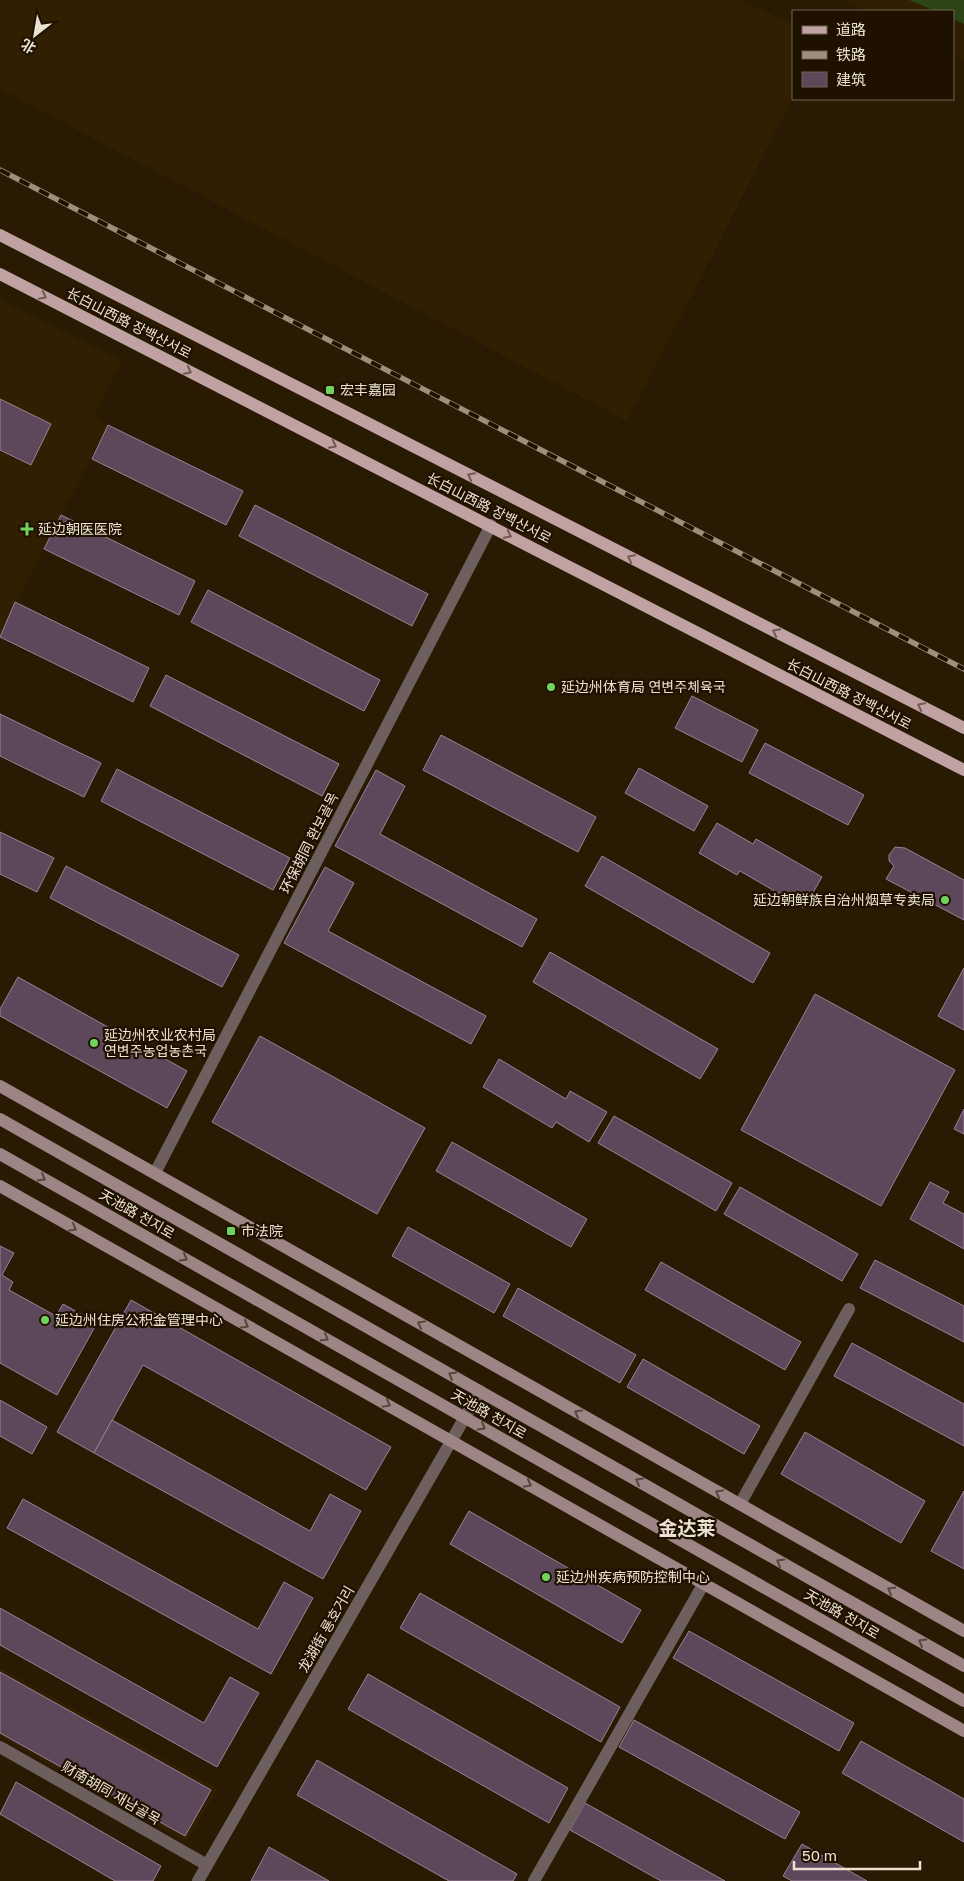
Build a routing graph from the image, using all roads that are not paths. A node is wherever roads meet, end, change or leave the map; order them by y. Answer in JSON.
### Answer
{"nodes":[{"id":1,"x":0,"y":234,"type":"edge"},
{"id":2,"x":0,"y":274,"type":"edge"},
{"id":3,"x":491,"y":526,"type":"junction"},
{"id":4,"x":964,"y":728,"type":"edge"},
{"id":5,"x":964,"y":770,"type":"edge"},
{"id":6,"x":0,"y":1086,"type":"edge"},
{"id":7,"x":0,"y":1119,"type":"edge"},
{"id":8,"x":0,"y":1154,"type":"edge"},
{"id":9,"x":155,"y":1174,"type":"junction"},
{"id":10,"x":0,"y":1186,"type":"edge"},
{"id":11,"x":849,"y":1309,"type":"dead end"},
{"id":12,"x":480,"y":1391,"type":"junction"},
{"id":13,"x":465,"y":1418,"type":"junction"},
{"id":14,"x":452,"y":1441,"type":"junction"},
{"id":15,"x":740,"y":1504,"type":"junction"},
{"id":16,"x":704,"y":1583,"type":"junction"},
{"id":17,"x":964,"y":1631,"type":"edge"},
{"id":18,"x":964,"y":1666,"type":"edge"},
{"id":19,"x":964,"y":1701,"type":"edge"},
{"id":20,"x":964,"y":1731,"type":"edge"},
{"id":21,"x":0,"y":1747,"type":"edge"},
{"id":22,"x":207,"y":1865,"type":"junction"},
{"id":23,"x":198,"y":1881,"type":"edge"},
{"id":24,"x":534,"y":1881,"type":"edge"}],
"edges":[{"from":4,"to":1,"type":"main road","name":"长白山西路 장백산서로","one_way":true},
{"from":2,"to":3,"type":"main road","name":"长白山西路 장백산서로","one_way":true},
{"from":3,"to":5,"type":"main road","name":"长白山西路 장백산서로","one_way":true},
{"from":3,"to":9,"type":"street","name":"环保胡同 환보골목"},
{"from":6,"to":9,"type":"street"},
{"from":12,"to":7,"type":"street","name":"天池路 천지로","one_way":true},
{"from":8,"to":13,"type":"street","name":"天池路 천지로","one_way":true},
{"from":15,"to":9,"type":"street","one_way":true},
{"from":10,"to":14,"type":"street","one_way":true},
{"from":11,"to":15,"type":"street"},
{"from":12,"to":13,"type":"street","name":"龙湖街 룡호거리"},
{"from":18,"to":12,"type":"street","name":"天池路 천지로","one_way":true},
{"from":13,"to":14,"type":"street","name":"龙湖街 룡호거리"},
{"from":13,"to":19,"type":"street","name":"天池路 천지로","one_way":true},
{"from":14,"to":16,"type":"street","one_way":true},
{"from":14,"to":22,"type":"street","name":"龙湖街 룡호거리"},
{"from":17,"to":15,"type":"street","one_way":true},
{"from":16,"to":20,"type":"street"},
{"from":16,"to":24,"type":"street"},
{"from":21,"to":22,"type":"street","name":"财南胡同 재남골목"},
{"from":22,"to":23,"type":"street","name":"龙湖街 룡호거리"}]}
